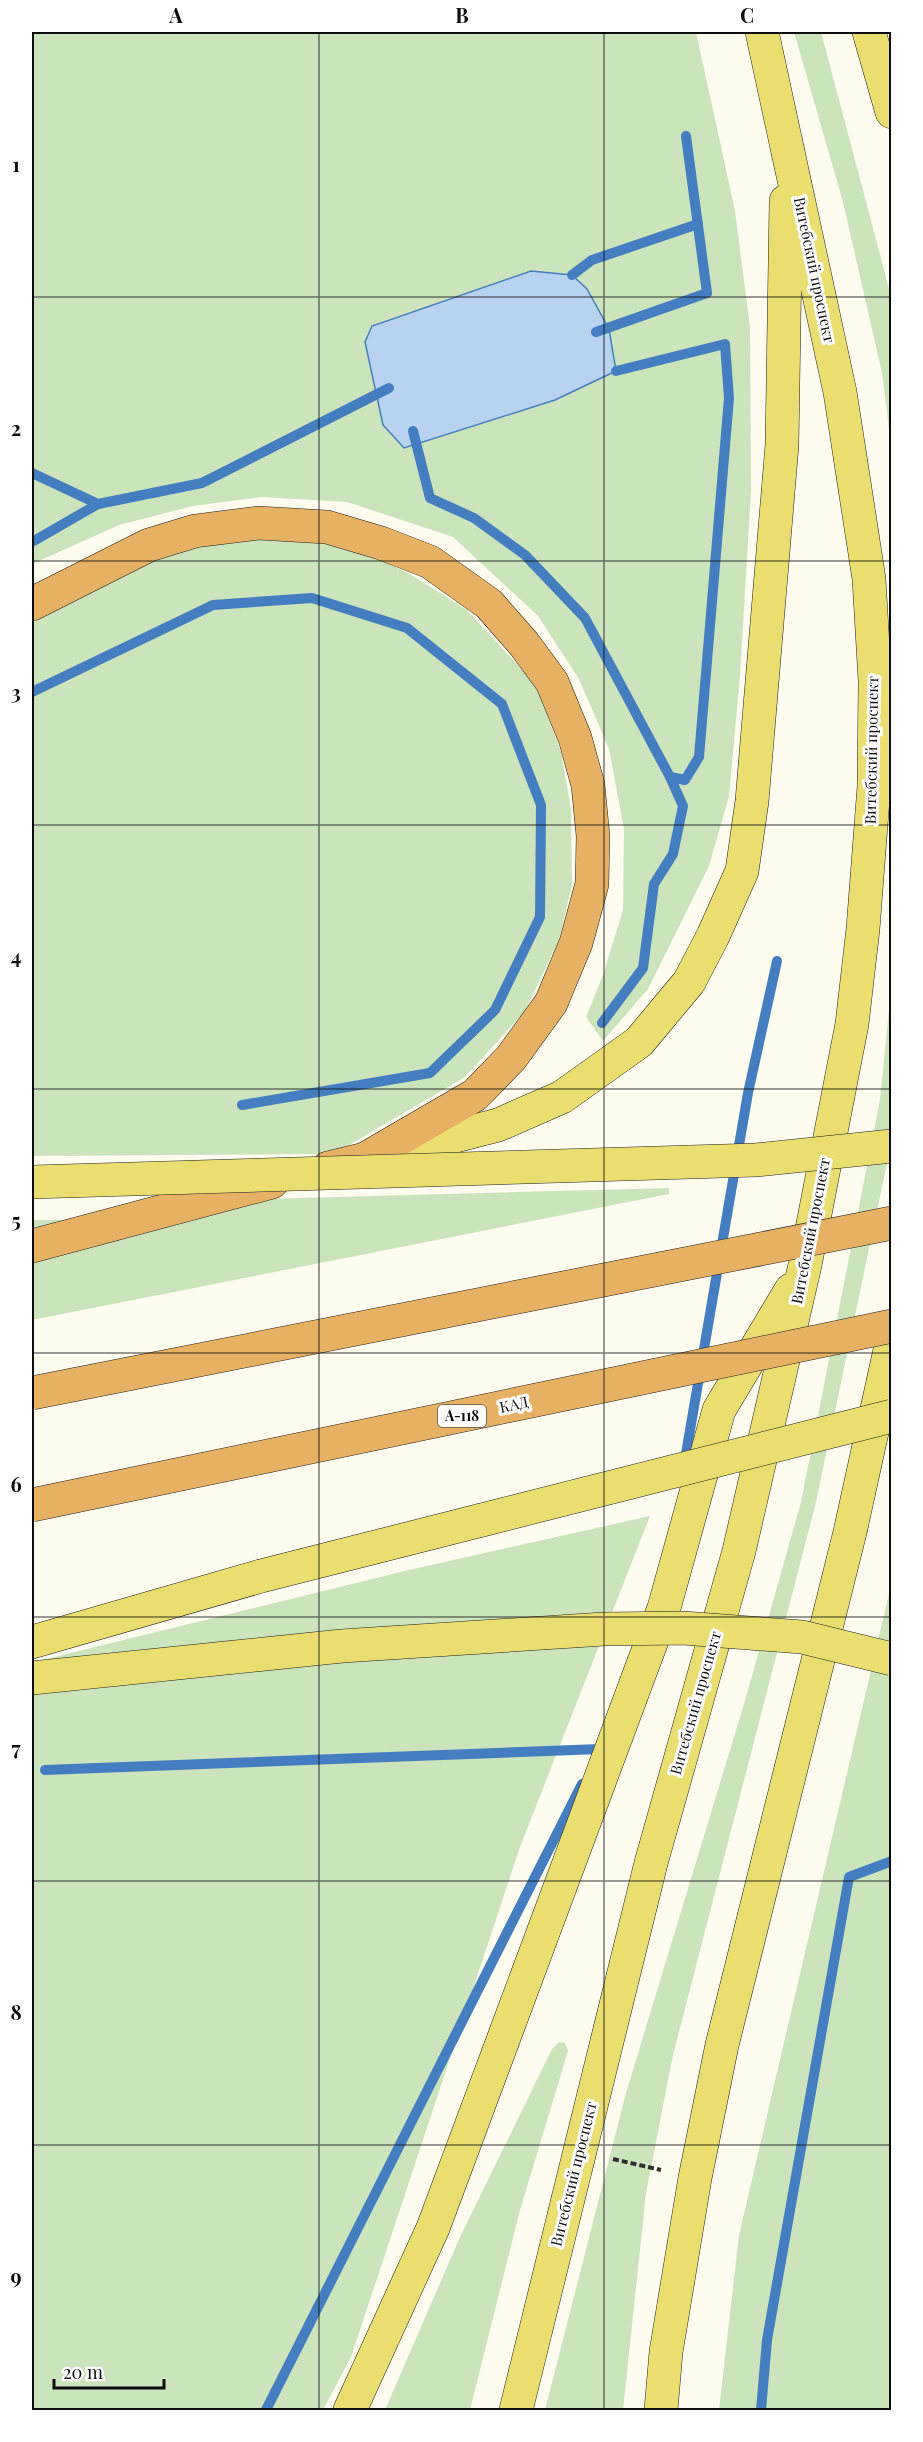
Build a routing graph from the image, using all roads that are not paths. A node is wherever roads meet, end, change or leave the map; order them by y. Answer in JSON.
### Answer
{"nodes":[{"id":1,"x":762,"y":32,"type":"edge"},
{"id":2,"x":869,"y":32,"type":"edge"},
{"id":3,"x":891,"y":112,"type":"edge"},
{"id":4,"x":786,"y":146,"type":"junction"},
{"id":5,"x":32,"y":604,"type":"edge"},
{"id":6,"x":891,"y":1146,"type":"edge"},
{"id":7,"x":365,"y":1159,"type":"junction"},
{"id":8,"x":32,"y":1182,"type":"edge"},
{"id":9,"x":891,"y":1223,"type":"edge"},
{"id":10,"x":32,"y":1246,"type":"edge"},
{"id":11,"x":806,"y":1265,"type":"junction"},
{"id":12,"x":891,"y":1326,"type":"edge"},
{"id":13,"x":891,"y":1341,"type":"edge"},
{"id":14,"x":32,"y":1393,"type":"edge"},
{"id":15,"x":891,"y":1416,"type":"edge"},
{"id":16,"x":32,"y":1505,"type":"edge"},
{"id":17,"x":32,"y":1642,"type":"edge"},
{"id":18,"x":891,"y":1659,"type":"edge"},
{"id":19,"x":32,"y":1678,"type":"edge"},
{"id":20,"x":666,"y":2352,"type":"junction"},
{"id":21,"x":350,"y":2410,"type":"edge"},
{"id":22,"x":516,"y":2410,"type":"edge"},
{"id":23,"x":661,"y":2410,"type":"edge"},
{"id":24,"x":676,"y":2410,"type":"edge"}],
"edges":[{"from":1,"to":4,"type":"main road","name":"Витебский проспект"},
{"from":2,"to":3,"type":"main road"},
{"from":4,"to":7,"type":"main road"},
{"from":4,"to":11,"type":"main road","name":"Витебский проспект"},
{"from":5,"to":7,"type":"highway"},
{"from":6,"to":8,"type":"main road","bridge":true},
{"from":7,"to":10,"type":"highway"},
{"from":9,"to":14,"type":"highway","bridge":true},
{"from":11,"to":21,"type":"main road"},
{"from":11,"to":22,"type":"main road","name":"Витебский проспект"},
{"from":12,"to":16,"type":"highway","name":"КАД","number":"А-118","bridge":true},
{"from":13,"to":20,"type":"main road"},
{"from":15,"to":17,"type":"main road","bridge":true},
{"from":18,"to":19,"type":"main road","bridge":true},
{"from":20,"to":23,"type":"main road"},
{"from":20,"to":24,"type":"main road"}]}
